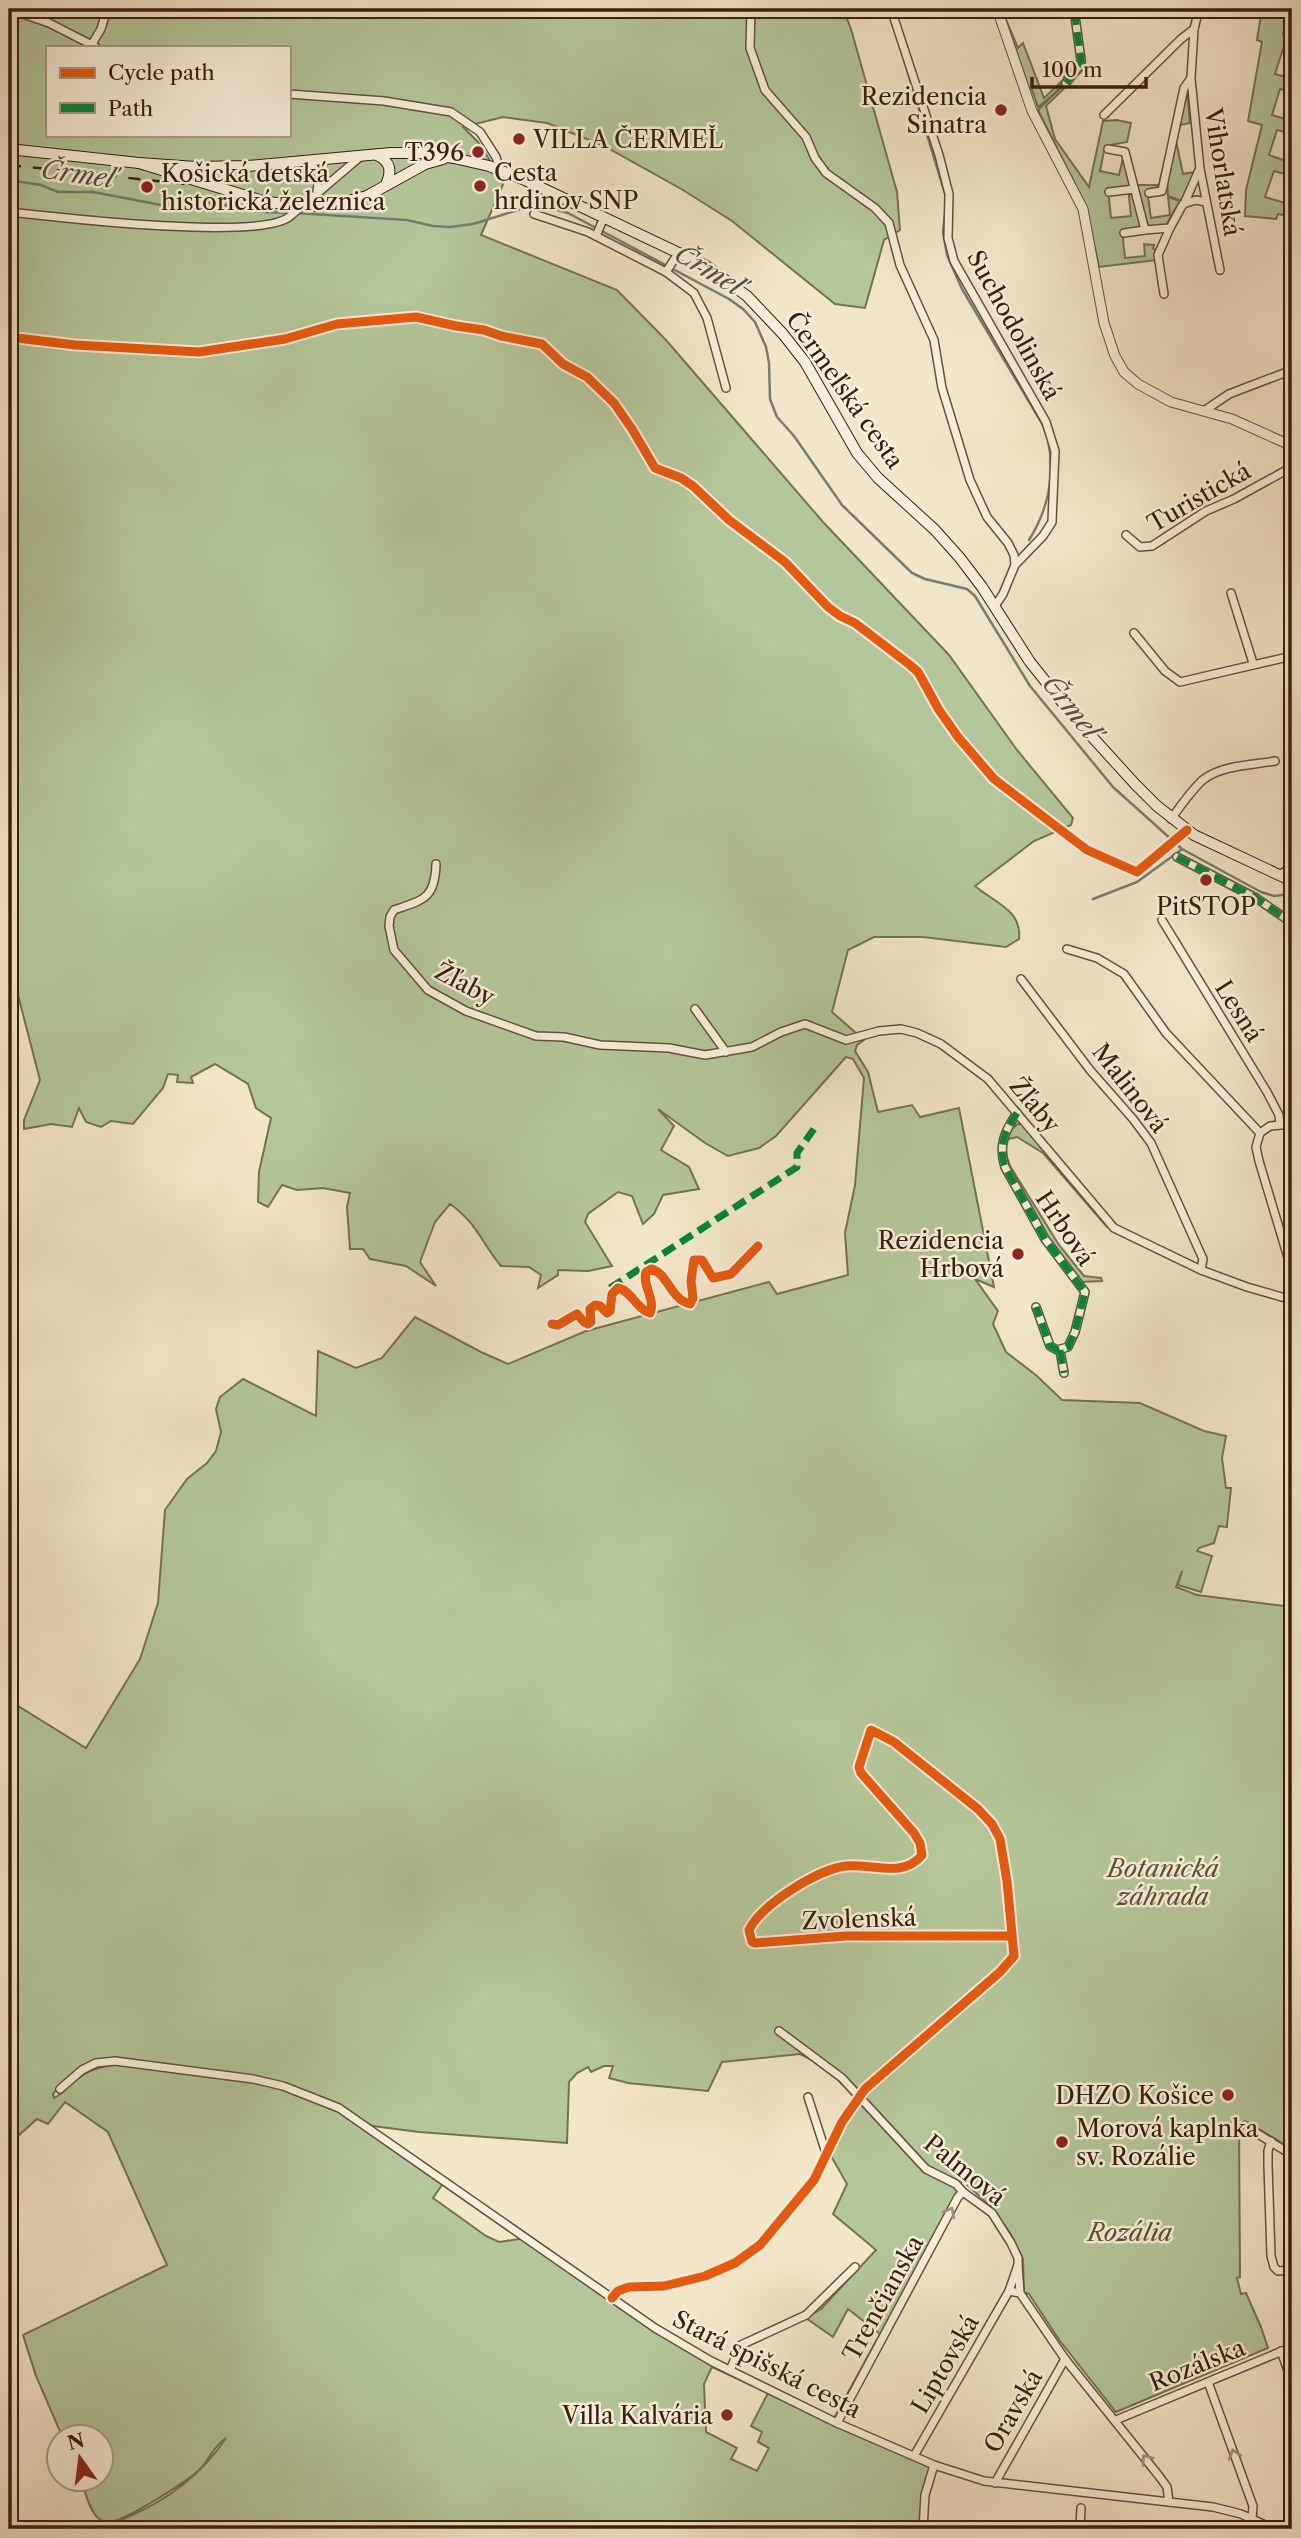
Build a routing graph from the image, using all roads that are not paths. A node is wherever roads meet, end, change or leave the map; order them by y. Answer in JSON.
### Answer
{"nodes":[{"id":1,"x":9,"y":9,"type":"edge"},
{"id":2,"x":107,"y":9,"type":"edge"},
{"id":3,"x":751,"y":9,"type":"edge"},
{"id":4,"x":891,"y":9,"type":"edge"},
{"id":5,"x":997,"y":9,"type":"edge"},
{"id":6,"x":1074,"y":9,"type":"edge"},
{"id":7,"x":1199,"y":9,"type":"edge"},
{"id":8,"x":1194,"y":29,"type":"junction"},
{"id":9,"x":94,"y":46,"type":"edge"},
{"id":10,"x":1191,"y":78,"type":"junction"},
{"id":11,"x":1066,"y":82,"type":"dead end"},
{"id":12,"x":290,"y":94,"type":"edge"},
{"id":13,"x":1104,"y":115,"type":"dead end"},
{"id":14,"x":9,"y":149,"type":"edge"},
{"id":15,"x":1108,"y":149,"type":"dead end"},
{"id":16,"x":377,"y":155,"type":"junction"},
{"id":17,"x":361,"y":157,"type":"junction"},
{"id":18,"x":454,"y":158,"type":"junction"},
{"id":19,"x":306,"y":162,"type":"junction"},
{"id":20,"x":139,"y":163,"type":"junction"},
{"id":21,"x":196,"y":167,"type":"junction"},
{"id":22,"x":496,"y":168,"type":"junction"},
{"id":23,"x":1200,"y":169,"type":"junction"},
{"id":24,"x":186,"y":176,"type":"junction"},
{"id":25,"x":386,"y":185,"type":"junction"},
{"id":26,"x":1135,"y":188,"type":"junction"},
{"id":27,"x":1110,"y":192,"type":"dead end"},
{"id":28,"x":317,"y":193,"type":"junction"},
{"id":29,"x":1149,"y":193,"type":"dead end"},
{"id":30,"x":1206,"y":202,"type":"junction"},
{"id":31,"x":1184,"y":204,"type":"junction"},
{"id":32,"x":9,"y":212,"type":"edge"},
{"id":33,"x":534,"y":214,"type":"dead end"},
{"id":34,"x":599,"y":228,"type":"junction"},
{"id":35,"x":1170,"y":228,"type":"junction"},
{"id":36,"x":1145,"y":230,"type":"junction"},
{"id":37,"x":1124,"y":233,"type":"dead end"},
{"id":38,"x":680,"y":252,"type":"junction"},
{"id":39,"x":669,"y":268,"type":"junction"},
{"id":40,"x":1220,"y":271,"type":"dead end"},
{"id":41,"x":1164,"y":294,"type":"dead end"},
{"id":42,"x":1292,"y":370,"type":"edge"},
{"id":43,"x":726,"y":388,"type":"dead end"},
{"id":44,"x":1204,"y":411,"type":"junction"},
{"id":45,"x":1292,"y":445,"type":"edge"},
{"id":46,"x":1292,"y":460,"type":"edge"},
{"id":47,"x":1292,"y":467,"type":"edge"},
{"id":48,"x":1126,"y":535,"type":"dead end"},
{"id":49,"x":1015,"y":565,"type":"junction"},
{"id":50,"x":1231,"y":593,"type":"dead end"},
{"id":51,"x":995,"y":606,"type":"junction"},
{"id":52,"x":1134,"y":633,"type":"dead end"},
{"id":53,"x":1292,"y":656,"type":"edge"},
{"id":54,"x":1253,"y":663,"type":"junction"},
{"id":55,"x":1275,"y":761,"type":"dead end"},
{"id":56,"x":1171,"y":818,"type":"junction"},
{"id":57,"x":1177,"y":857,"type":"dead end"},
{"id":58,"x":436,"y":864,"type":"dead end"},
{"id":59,"x":1292,"y":866,"type":"edge"},
{"id":60,"x":1280,"y":875,"type":"junction"},
{"id":61,"x":1292,"y":881,"type":"edge"},
{"id":62,"x":1162,"y":920,"type":"dead end"},
{"id":63,"x":1292,"y":923,"type":"edge"},
{"id":64,"x":1067,"y":949,"type":"dead end"},
{"id":65,"x":1021,"y":979,"type":"dead end"},
{"id":66,"x":695,"y":1009,"type":"dead end"},
{"id":67,"x":726,"y":1052,"type":"junction"},
{"id":68,"x":1017,"y":1113,"type":"junction"},
{"id":69,"x":1280,"y":1124,"type":"junction"},
{"id":70,"x":1292,"y":1124,"type":"edge"},
{"id":71,"x":1260,"y":1133,"type":"junction"},
{"id":72,"x":1201,"y":1270,"type":"junction"},
{"id":73,"x":1292,"y":1271,"type":"edge"},
{"id":74,"x":1292,"y":1300,"type":"edge"},
{"id":75,"x":1036,"y":1307,"type":"dead end"},
{"id":76,"x":1060,"y":1350,"type":"junction"},
{"id":77,"x":1064,"y":1373,"type":"dead end"},
{"id":78,"x":1012,"y":1936,"type":"junction"},
{"id":79,"x":779,"y":2031,"type":"dead end"},
{"id":80,"x":60,"y":2089,"type":"dead end"},
{"id":81,"x":859,"y":2096,"type":"junction"},
{"id":82,"x":808,"y":2097,"type":"dead end"},
{"id":83,"x":1247,"y":2130,"type":"dead end"},
{"id":84,"x":1270,"y":2141,"type":"junction"},
{"id":85,"x":826,"y":2154,"type":"junction"},
{"id":86,"x":1292,"y":2155,"type":"edge"},
{"id":87,"x":963,"y":2192,"type":"junction"},
{"id":88,"x":1018,"y":2265,"type":"junction"},
{"id":89,"x":855,"y":2267,"type":"dead end"},
{"id":90,"x":1292,"y":2270,"type":"edge"},
{"id":91,"x":1009,"y":2291,"type":"junction"},
{"id":92,"x":1020,"y":2293,"type":"junction"},
{"id":93,"x":612,"y":2298,"type":"junction"},
{"id":94,"x":1292,"y":2347,"type":"edge"},
{"id":95,"x":1281,"y":2351,"type":"junction"},
{"id":96,"x":1065,"y":2359,"type":"junction"},
{"id":97,"x":730,"y":2370,"type":"junction"},
{"id":98,"x":1208,"y":2382,"type":"junction"},
{"id":99,"x":1292,"y":2382,"type":"edge"},
{"id":100,"x":1116,"y":2420,"type":"junction"},
{"id":101,"x":838,"y":2423,"type":"junction"},
{"id":102,"x":914,"y":2456,"type":"junction"},
{"id":103,"x":934,"y":2465,"type":"junction"},
{"id":104,"x":995,"y":2483,"type":"junction"},
{"id":105,"x":1169,"y":2502,"type":"junction"},
{"id":106,"x":1081,"y":2508,"type":"dead end"},
{"id":107,"x":1252,"y":2518,"type":"junction"},
{"id":108,"x":923,"y":2529,"type":"edge"},
{"id":109,"x":1080,"y":2529,"type":"edge"},
{"id":110,"x":1275,"y":2529,"type":"edge"}],
"edges":[{"from":1,"to":9,"type":"street"},
{"from":2,"to":9,"type":"street"},
{"from":3,"to":49,"type":"street"},
{"from":4,"to":49,"type":"street","name":"Suchodolinská"},
{"from":5,"to":44,"type":"street"},
{"from":6,"to":11,"type":"street"},
{"from":7,"to":8,"type":"street","name":"Vihorlatská"},
{"from":8,"to":10,"type":"street","name":"Vihorlatská"},
{"from":8,"to":13,"type":"street"},
{"from":10,"to":23,"type":"street","name":"Vihorlatská"},
{"from":10,"to":29,"type":"street","name":"Vihorlatská"},
{"from":12,"to":22,"type":"street"},
{"from":14,"to":20,"type":"main road"},
{"from":15,"to":26,"type":"street"},
{"from":16,"to":17,"type":"main road","name":"Čermeľská cesta"},
{"from":16,"to":18,"type":"main road","name":"Čermeľská cesta"},
{"from":16,"to":25,"type":"main road"},
{"from":17,"to":19,"type":"main road","name":"Čermeľská cesta"},
{"from":17,"to":28,"type":"street"},
{"from":18,"to":22,"type":"main road","name":"Čermeľská cesta"},
{"from":18,"to":25,"type":"main road"},
{"from":19,"to":21,"type":"main road","name":"Čermeľská cesta"},
{"from":19,"to":28,"type":"street"},
{"from":20,"to":21,"type":"main road","name":"Čermeľská cesta"},
{"from":20,"to":24,"type":"main road"},
{"from":21,"to":24,"type":"main road"},
{"from":22,"to":34,"type":"main road","name":"Čermeľská cesta"},
{"from":23,"to":30,"type":"street","name":"Vihorlatská"},
{"from":23,"to":31,"type":"street"},
{"from":24,"to":25,"type":"main road"},
{"from":26,"to":27,"type":"street"},
{"from":26,"to":36,"type":"street"},
{"from":28,"to":32,"type":"street","bridge":true},
{"from":30,"to":31,"type":"street"},
{"from":30,"to":40,"type":"street","name":"Vihorlatská"},
{"from":31,"to":35,"type":"street"},
{"from":33,"to":34,"type":"street"},
{"from":34,"to":38,"type":"main road","name":"Čermeľská cesta"},
{"from":34,"to":39,"type":"street"},
{"from":35,"to":36,"type":"street"},
{"from":35,"to":41,"type":"street"},
{"from":36,"to":37,"type":"street"},
{"from":38,"to":39,"type":"street"},
{"from":38,"to":51,"type":"main road","name":"Čermeľská cesta"},
{"from":39,"to":43,"type":"street"},
{"from":42,"to":44,"type":"street"},
{"from":44,"to":45,"type":"street"},
{"from":45,"to":46,"type":"street"},
{"from":47,"to":48,"type":"street","name":"Turistická"},
{"from":49,"to":51,"type":"street","name":"Suchodolinská"},
{"from":50,"to":54,"type":"street"},
{"from":51,"to":56,"type":"main road","name":"Čermeľská cesta"},
{"from":52,"to":54,"type":"street"},
{"from":53,"to":54,"type":"street"},
{"from":55,"to":56,"type":"street"},
{"from":56,"to":60,"type":"main road","name":"Čermeľská cesta"},
{"from":57,"to":63,"type":"street"},
{"from":58,"to":67,"type":"street","name":"Žľaby"},
{"from":59,"to":60,"type":"street"},
{"from":60,"to":61,"type":"main road","name":"Čermeľská cesta"},
{"from":62,"to":69,"type":"street","name":"Lesná"},
{"from":64,"to":71,"type":"street"},
{"from":65,"to":72,"type":"street","name":"Malinová"},
{"from":66,"to":67,"type":"street"},
{"from":67,"to":68,"type":"street","name":"Žľaby"},
{"from":68,"to":72,"type":"street","name":"Žľaby"},
{"from":68,"to":76,"type":"street","name":"Hrbová"},
{"from":69,"to":70,"type":"street"},
{"from":69,"to":71,"type":"street"},
{"from":71,"to":73,"type":"street"},
{"from":72,"to":74,"type":"street","name":"Žľaby"},
{"from":75,"to":76,"type":"street"},
{"from":76,"to":77,"type":"street"},
{"from":78,"to":78,"type":"street","name":"Zvolenská"},
{"from":78,"to":81,"type":"street","name":"Zvolenská"},
{"from":79,"to":81,"type":"street","name":"Palmová"},
{"from":80,"to":93,"type":"street","name":"Stará spišská cesta"},
{"from":81,"to":85,"type":"street","name":"Zvolenská"},
{"from":81,"to":87,"type":"street","name":"Palmová"},
{"from":82,"to":85,"type":"street"},
{"from":83,"to":84,"type":"street"},
{"from":84,"to":86,"type":"street"},
{"from":84,"to":90,"type":"street"},
{"from":85,"to":93,"type":"street","name":"Zvolenská"},
{"from":87,"to":88,"type":"street","name":"Palmová"},
{"from":101,"to":87,"type":"street","name":"Trenčianska","one_way":true},
{"from":88,"to":91,"type":"street"},
{"from":88,"to":92,"type":"street","name":"Palmová"},
{"from":89,"to":97,"type":"street"},
{"from":91,"to":92,"type":"street"},
{"from":91,"to":102,"type":"street","name":"Liptovská"},
{"from":92,"to":96,"type":"street"},
{"from":93,"to":97,"type":"street","name":"Stará spišská cesta"},
{"from":94,"to":95,"type":"street","name":"Rozálska"},
{"from":95,"to":98,"type":"street","name":"Rozálska"},
{"from":95,"to":99,"type":"street"},
{"from":96,"to":100,"type":"street"},
{"from":96,"to":104,"type":"street","name":"Oravská"},
{"from":97,"to":101,"type":"street","name":"Stará spišská cesta"},
{"from":98,"to":100,"type":"street","name":"Rozálska"},
{"from":107,"to":98,"type":"street","one_way":true},
{"from":105,"to":100,"type":"street","one_way":true},
{"from":101,"to":102,"type":"street","name":"Stará spišská cesta"},
{"from":102,"to":103,"type":"street","name":"Stará spišská cesta"},
{"from":103,"to":104,"type":"street","name":"Stará spišská cesta"},
{"from":103,"to":108,"type":"street"},
{"from":104,"to":105,"type":"street","name":"Stará spišská cesta"},
{"from":105,"to":107,"type":"street","name":"Stará spišská cesta"},
{"from":106,"to":109,"type":"street"},
{"from":107,"to":110,"type":"street","name":"Stará spišská cesta"}]}
